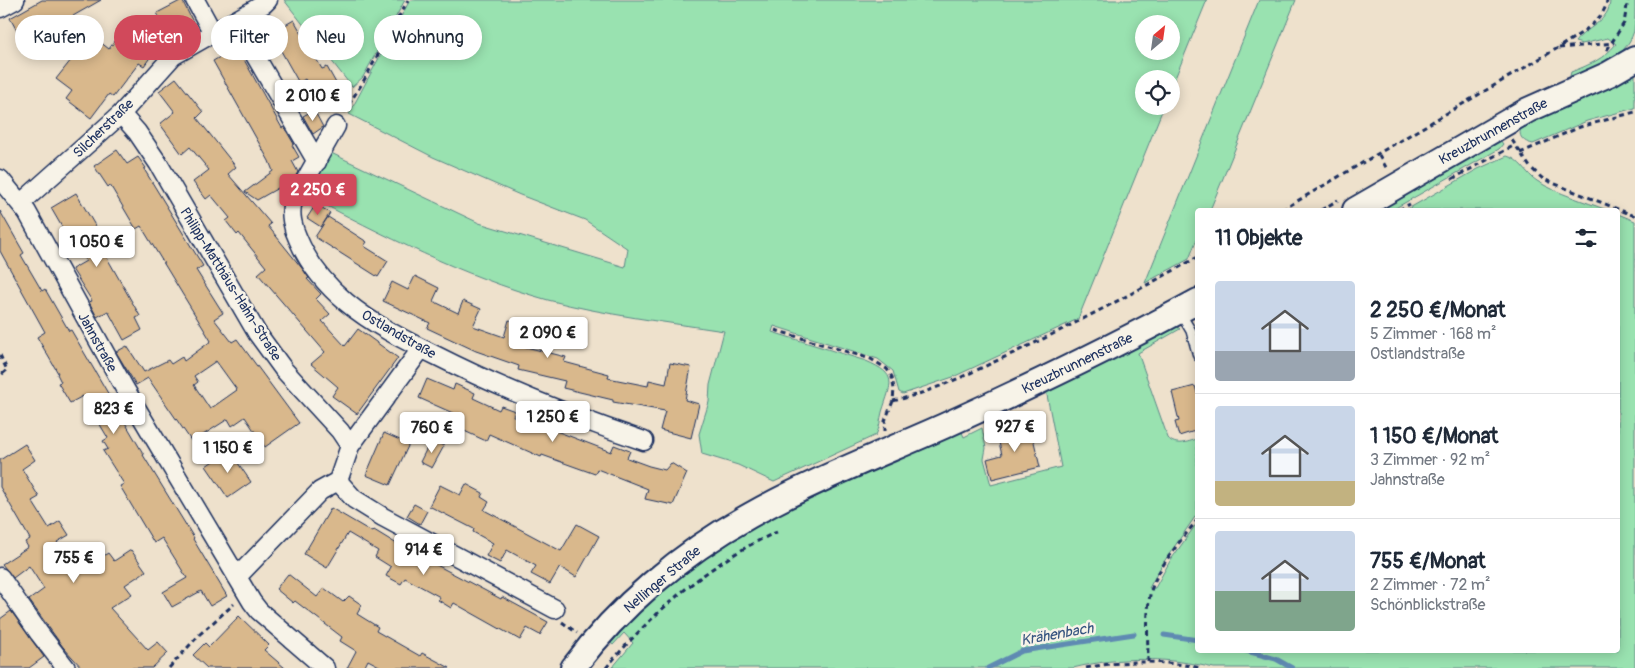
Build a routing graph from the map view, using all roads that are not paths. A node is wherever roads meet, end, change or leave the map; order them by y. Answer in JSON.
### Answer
{"nodes":[{"id":1,"x":15,"y":0,"type":"edge"},
{"id":2,"x":195,"y":0,"type":"edge"},
{"id":3,"x":268,"y":0,"type":"edge"},
{"id":4,"x":0,"y":8,"type":"edge"},
{"id":5,"x":244,"y":15,"type":"edge"},
{"id":6,"x":211,"y":29,"type":"edge"},
{"id":7,"x":211,"y":34,"type":"edge"},
{"id":8,"x":1628,"y":54,"type":"edge"},
{"id":9,"x":258,"y":60,"type":"edge"},
{"id":10,"x":121,"y":114,"type":"junction"},
{"id":11,"x":336,"y":126,"type":"road end"},
{"id":12,"x":317,"y":162,"type":"junction"},
{"id":13,"x":0,"y":179,"type":"edge"},
{"id":14,"x":21,"y":203,"type":"junction"},
{"id":15,"x":1358,"y":208,"type":"edge"},
{"id":16,"x":1188,"y":306,"type":"edge"},
{"id":17,"x":1195,"y":345,"type":"edge"},
{"id":18,"x":421,"y":349,"type":"junction"},
{"id":19,"x":644,"y":441,"type":"dead end"},
{"id":20,"x":350,"y":446,"type":"junction"},
{"id":21,"x":338,"y":481,"type":"junction"},
{"id":22,"x":764,"y":508,"type":"joint"},
{"id":23,"x":0,"y":577,"type":"edge"},
{"id":24,"x":238,"y":577,"type":"junction"},
{"id":25,"x":555,"y":609,"type":"dead end"},
{"id":26,"x":66,"y":668,"type":"edge"},
{"id":27,"x":325,"y":668,"type":"edge"},
{"id":28,"x":573,"y":668,"type":"edge"}],
"edges":[{"from":1,"to":4,"type":"street"},
{"from":2,"to":6,"type":"street"},
{"from":3,"to":5,"type":"street","name":"Silcherstraße"},
{"from":7,"to":10,"type":"street","name":"Silcherstraße"},
{"from":8,"to":15,"type":"main road","name":"Kreuzbrunnenstraße"},
{"from":9,"to":12,"type":"street"},
{"from":10,"to":14,"type":"street","name":"Silcherstraße"},
{"from":10,"to":20,"type":"street","name":"Philipp-Matthäus-Hahn-Straße"},
{"from":11,"to":12,"type":"street","name":"Ostlandstraße"},
{"from":12,"to":18,"type":"street","name":"Ostlandstraße"},
{"from":13,"to":14,"type":"street","name":"Jahnstraße"},
{"from":14,"to":24,"type":"street","name":"Jahnstraße"},
{"from":16,"to":17,"type":"lane"},
{"from":16,"to":22,"type":"main road","name":"Kreuzbrunnenstraße"},
{"from":18,"to":19,"type":"street","name":"Ostlandstraße"},
{"from":18,"to":20,"type":"street"},
{"from":20,"to":21,"type":"street"},
{"from":21,"to":24,"type":"street"},
{"from":21,"to":25,"type":"street"},
{"from":22,"to":28,"type":"main road","name":"Nellinger Straße"},
{"from":23,"to":26,"type":"street"},
{"from":24,"to":27,"type":"street","name":"Jahnstraße"}]}
